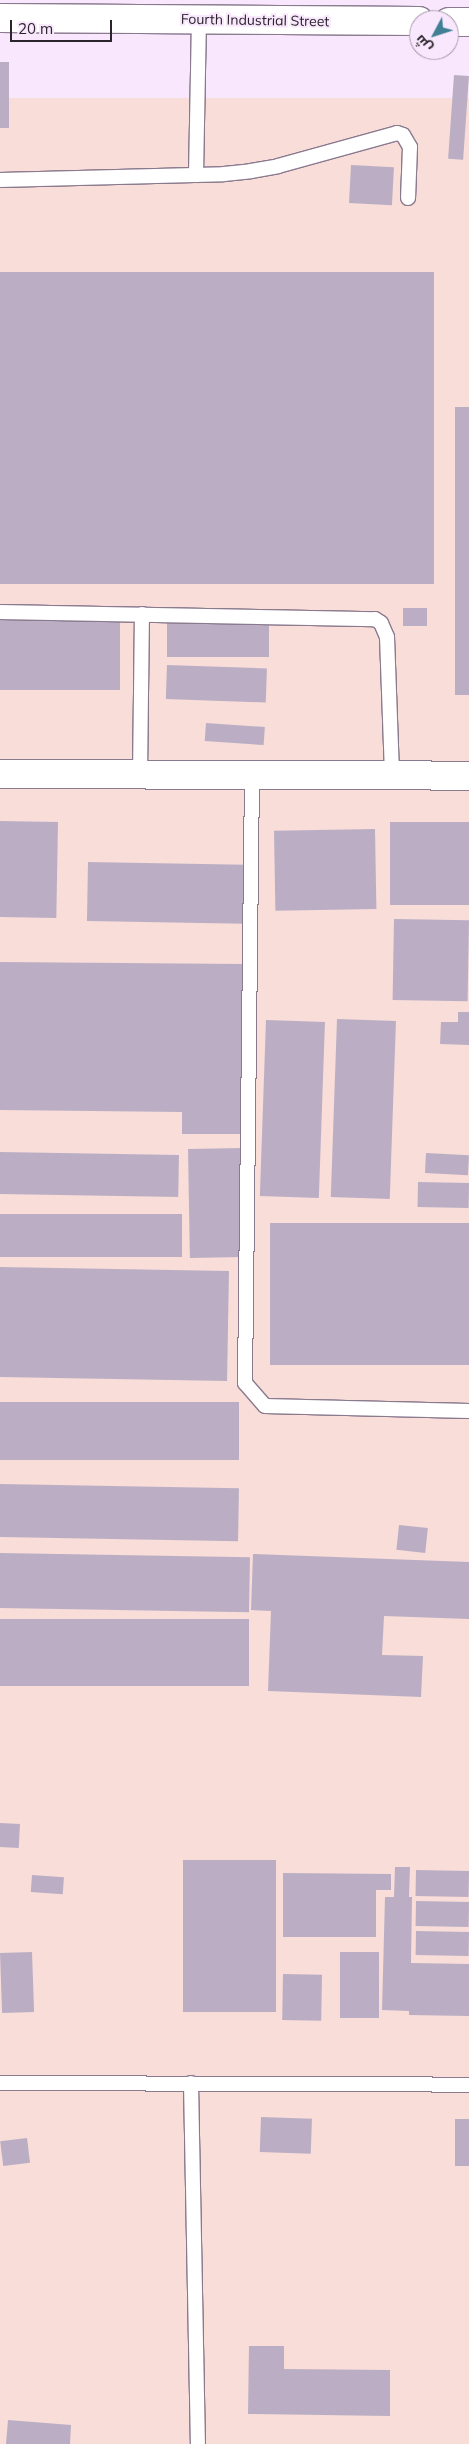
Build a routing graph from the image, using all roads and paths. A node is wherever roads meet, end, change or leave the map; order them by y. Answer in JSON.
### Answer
{"nodes":[{"id":1,"x":0,"y":18,"type":"edge"},
{"id":2,"x":199,"y":19,"type":"junction"},
{"id":3,"x":409,"y":21,"type":"edge"},
{"id":4,"x":196,"y":175,"type":"junction"},
{"id":5,"x":0,"y":180,"type":"edge"},
{"id":6,"x":408,"y":198,"type":"dead end"},
{"id":7,"x":0,"y":612,"type":"edge"},
{"id":8,"x":142,"y":614,"type":"junction"},
{"id":9,"x":0,"y":774,"type":"edge"},
{"id":10,"x":140,"y":775,"type":"junction"},
{"id":11,"x":252,"y":775,"type":"junction"},
{"id":12,"x":392,"y":776,"type":"junction"},
{"id":13,"x":469,"y":776,"type":"edge"},
{"id":14,"x":469,"y":1412,"type":"edge"},
{"id":15,"x":0,"y":2083,"type":"edge"},
{"id":16,"x":190,"y":2083,"type":"junction"},
{"id":17,"x":469,"y":2084,"type":"edge"},
{"id":18,"x":198,"y":2444,"type":"edge"}],
"edges":[{"from":1,"to":2,"type":"street","name":"Fourth Industrial Street"},
{"from":2,"to":3,"type":"street","name":"Fourth Industrial Street"},
{"from":2,"to":4,"type":"lane"},
{"from":4,"to":5,"type":"lane"},
{"from":4,"to":6,"type":"lane"},
{"from":7,"to":8,"type":"lane"},
{"from":8,"to":10,"type":"lane"},
{"from":8,"to":12,"type":"lane"},
{"from":9,"to":10,"type":"street"},
{"from":10,"to":11,"type":"street"},
{"from":11,"to":12,"type":"street"},
{"from":11,"to":14,"type":"lane"},
{"from":12,"to":13,"type":"street"},
{"from":15,"to":16,"type":"lane"},
{"from":16,"to":17,"type":"lane"},
{"from":16,"to":18,"type":"lane"}]}
